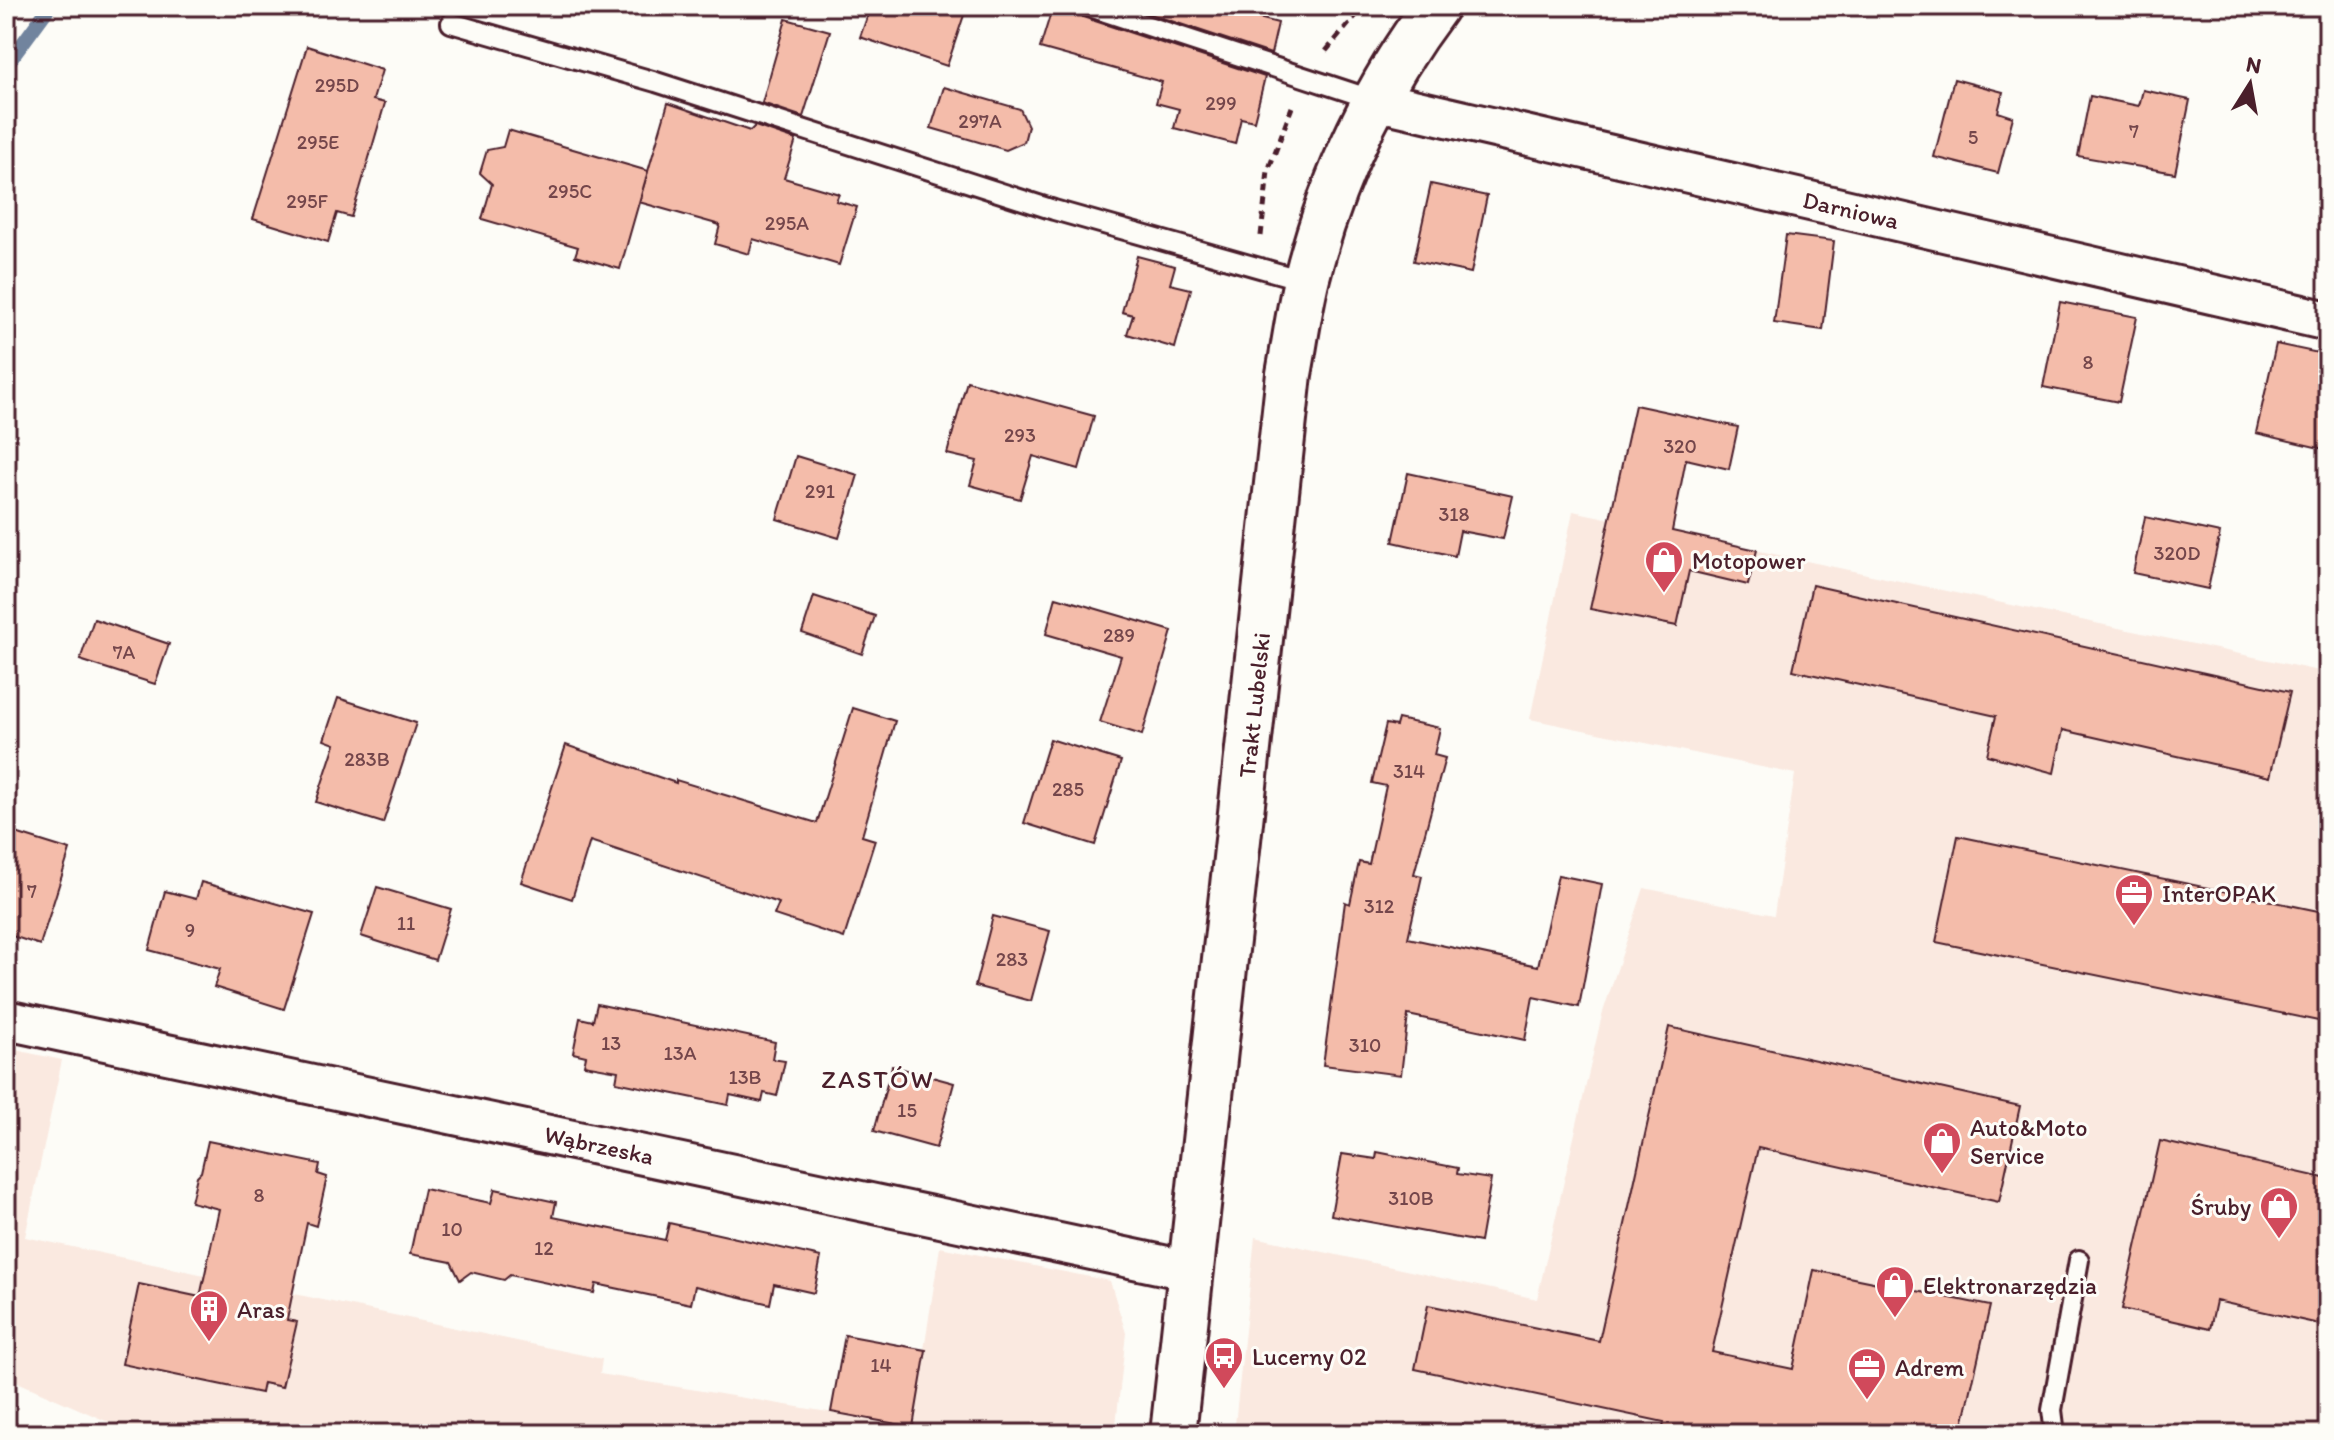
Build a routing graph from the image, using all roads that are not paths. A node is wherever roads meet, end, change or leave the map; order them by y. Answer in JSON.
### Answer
{"nodes":[{"id":1,"x":1087,"y":6,"type":"edge"},
{"id":2,"x":1436,"y":6,"type":"edge"},
{"id":3,"x":451,"y":23,"type":"dead end"},
{"id":4,"x":1374,"y":100,"type":"junction"},
{"id":5,"x":1306,"y":281,"type":"junction"},
{"id":6,"x":2328,"y":321,"type":"edge"},
{"id":7,"x":6,"y":1020,"type":"edge"},
{"id":8,"x":2079,"y":1260,"type":"dead end"},
{"id":9,"x":1191,"y":1271,"type":"junction"},
{"id":10,"x":1173,"y":1434,"type":"edge"},
{"id":11,"x":2055,"y":1434,"type":"edge"}],
"edges":[{"from":1,"to":4,"type":"lane"},
{"from":2,"to":4,"type":"street","name":"Trakt Lubelski"},
{"from":3,"to":5,"type":"lane"},
{"from":4,"to":5,"type":"street","name":"Trakt Lubelski"},
{"from":4,"to":6,"type":"street","name":"Darniowa"},
{"from":5,"to":9,"type":"street","name":"Trakt Lubelski"},
{"from":7,"to":9,"type":"street","name":"Wąbrzeska"},
{"from":8,"to":11,"type":"lane"},
{"from":9,"to":10,"type":"street","name":"Trakt Lubelski"}]}
